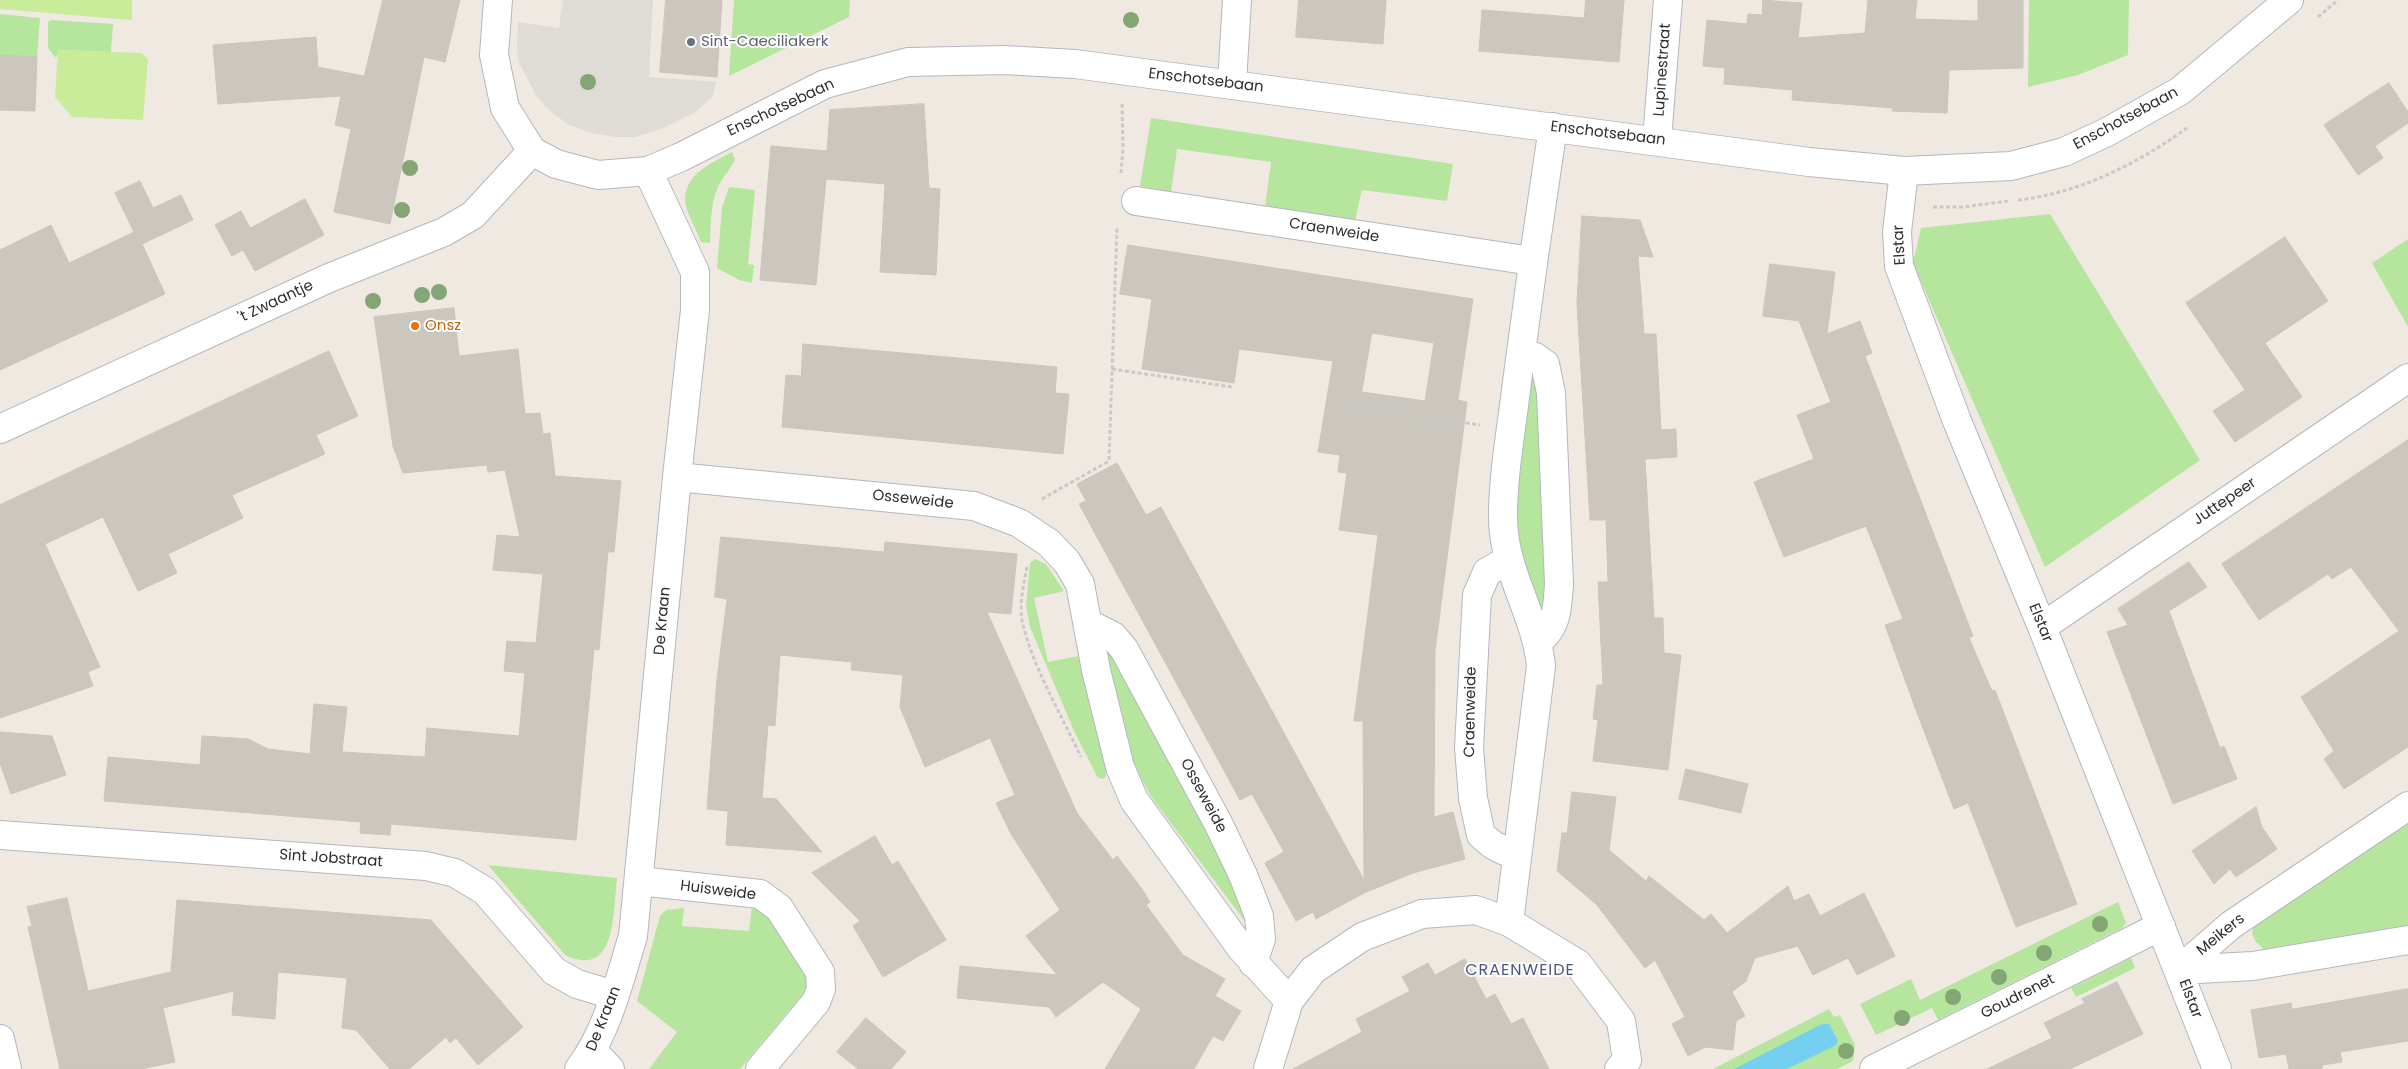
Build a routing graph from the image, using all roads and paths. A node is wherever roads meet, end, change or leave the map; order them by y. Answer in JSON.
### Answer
{"nodes":[{"id":1,"x":498,"y":0,"type":"edge"},
{"id":2,"x":1237,"y":0,"type":"edge"},
{"id":3,"x":1668,"y":0,"type":"edge"},
{"id":4,"x":2289,"y":0,"type":"edge"},
{"id":5,"x":1232,"y":83,"type":"junction"},
{"id":6,"x":1122,"y":101,"type":"dead end"},
{"id":7,"x":1552,"y":127,"type":"junction"},
{"id":8,"x":1657,"y":140,"type":"junction"},
{"id":9,"x":532,"y":151,"type":"junction"},
{"id":10,"x":648,"y":171,"type":"junction"},
{"id":11,"x":1904,"y":171,"type":"junction"},
{"id":12,"x":1121,"y":174,"type":"dead end"},
{"id":13,"x":1126,"y":210,"type":"joint"},
{"id":14,"x":1532,"y":261,"type":"junction"},
{"id":15,"x":1521,"y":352,"type":"junction"},
{"id":16,"x":1112,"y":369,"type":"junction"},
{"id":17,"x":2408,"y":378,"type":"edge"},
{"id":18,"x":1232,"y":387,"type":"dead end"},
{"id":19,"x":1337,"y":404,"type":"dead end"},
{"id":20,"x":0,"y":429,"type":"edge"},
{"id":21,"x":1512,"y":429,"type":"junction"},
{"id":22,"x":677,"y":477,"type":"junction"},
{"id":23,"x":1030,"y":530,"type":"junction"},
{"id":24,"x":1508,"y":560,"type":"junction"},
{"id":25,"x":1089,"y":624,"type":"junction"},
{"id":26,"x":2042,"y":626,"type":"junction"},
{"id":27,"x":1539,"y":641,"type":"junction"},
{"id":28,"x":1086,"y":766,"type":"dead end"},
{"id":29,"x":2408,"y":806,"type":"edge"},
{"id":30,"x":0,"y":835,"type":"edge"},
{"id":31,"x":1517,"y":857,"type":"junction"},
{"id":32,"x":639,"y":881,"type":"junction"},
{"id":33,"x":1508,"y":922,"type":"junction"},
{"id":34,"x":2162,"y":926,"type":"junction"},
{"id":35,"x":2408,"y":940,"type":"edge"},
{"id":36,"x":1253,"y":963,"type":"junction"},
{"id":37,"x":2179,"y":970,"type":"junction"},
{"id":38,"x":614,"y":996,"type":"junction"},
{"id":39,"x":1289,"y":1001,"type":"junction"},
{"id":40,"x":0,"y":1039,"type":"edge"},
{"id":41,"x":594,"y":1063,"type":"edge"},
{"id":42,"x":1623,"y":1065,"type":"edge"},
{"id":43,"x":7,"y":1069,"type":"edge"},
{"id":44,"x":760,"y":1069,"type":"edge"},
{"id":45,"x":1268,"y":1069,"type":"edge"},
{"id":46,"x":1874,"y":1069,"type":"edge"},
{"id":47,"x":2217,"y":1069,"type":"edge"}],
"edges":[{"from":1,"to":9,"type":"street"},
{"from":2,"to":5,"type":"street"},
{"from":3,"to":8,"type":"street","name":"Lupinestraat"},
{"from":4,"to":11,"type":"street","name":"Enschotsebaan"},
{"from":5,"to":7,"type":"street","name":"Enschotsebaan"},
{"from":5,"to":10,"type":"street","name":"Enschotsebaan"},
{"from":6,"to":12,"type":"path"},
{"from":7,"to":8,"type":"street","name":"Enschotsebaan"},
{"from":7,"to":14,"type":"street"},
{"from":8,"to":11,"type":"street","name":"Enschotsebaan"},
{"from":9,"to":10,"type":"street","name":"Enschotsebaan"},
{"from":9,"to":20,"type":"street","name":"'t Zwaantje"},
{"from":10,"to":22,"type":"street","name":"De Kraan"},
{"from":11,"to":26,"type":"street","name":"Elstar"},
{"from":13,"to":14,"type":"street","name":"Craenweide"},
{"from":13,"to":16,"type":"path"},
{"from":14,"to":15,"type":"street"},
{"from":15,"to":21,"type":"street"},
{"from":15,"to":27,"type":"street"},
{"from":16,"to":18,"type":"path"},
{"from":16,"to":23,"type":"path"},
{"from":17,"to":26,"type":"street","name":"Juttepeer"},
{"from":19,"to":21,"type":"path"},
{"from":21,"to":24,"type":"street"},
{"from":22,"to":23,"type":"street","name":"Osseweide"},
{"from":22,"to":32,"type":"street","name":"De Kraan"},
{"from":23,"to":25,"type":"street","name":"Osseweide"},
{"from":23,"to":28,"type":"path"},
{"from":24,"to":27,"type":"street"},
{"from":24,"to":31,"type":"street","name":"Craenweide"},
{"from":25,"to":36,"type":"street","name":"Osseweide"},
{"from":25,"to":36,"type":"street","name":"Osseweide"},
{"from":26,"to":34,"type":"street","name":"Elstar"},
{"from":27,"to":31,"type":"street"},
{"from":29,"to":37,"type":"street","name":"Meikers"},
{"from":30,"to":38,"type":"street","name":"Sint Jobstraat"},
{"from":31,"to":33,"type":"street"},
{"from":32,"to":38,"type":"street","name":"De Kraan"},
{"from":32,"to":44,"type":"street","name":"Huisweide"},
{"from":33,"to":39,"type":"street"},
{"from":33,"to":42,"type":"street"},
{"from":34,"to":37,"type":"street","name":"Elstar"},
{"from":34,"to":46,"type":"street","name":"Goudrenet"},
{"from":35,"to":37,"type":"street","name":"Meikers"},
{"from":36,"to":39,"type":"street","name":"Osseweide"},
{"from":37,"to":47,"type":"street","name":"Elstar"},
{"from":38,"to":41,"type":"street","name":"De Kraan"},
{"from":39,"to":45,"type":"street"},
{"from":40,"to":43,"type":"street"}]}
